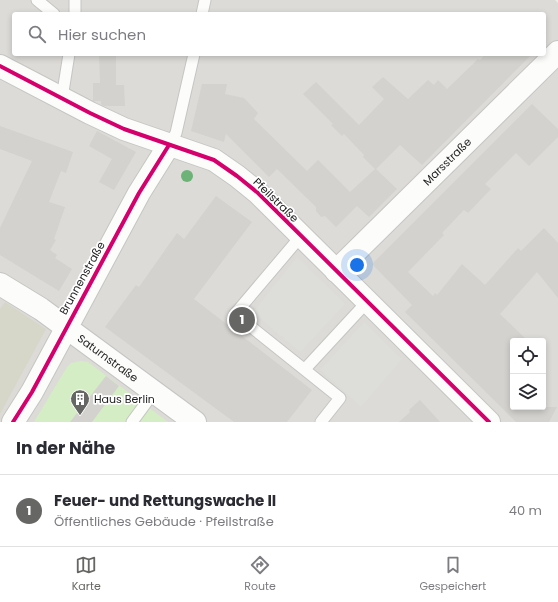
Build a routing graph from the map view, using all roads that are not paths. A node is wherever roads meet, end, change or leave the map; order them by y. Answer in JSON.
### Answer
{"nodes":[{"id":1,"x":37,"y":0,"type":"edge"},
{"id":2,"x":75,"y":0,"type":"edge"},
{"id":3,"x":205,"y":0,"type":"edge"},
{"id":4,"x":52,"y":12,"type":"edge"},
{"id":5,"x":75,"y":12,"type":"edge"},
{"id":6,"x":202,"y":12,"type":"edge"},
{"id":7,"x":558,"y":52,"type":"edge"},
{"id":8,"x":69,"y":56,"type":"edge"},
{"id":9,"x":194,"y":56,"type":"edge"},
{"id":10,"x":0,"y":66,"type":"edge"},
{"id":11,"x":62,"y":98,"type":"junction"},
{"id":12,"x":169,"y":145,"type":"junction"},
{"id":13,"x":301,"y":236,"type":"junction"},
{"id":14,"x":336,"y":271,"type":"junction"},
{"id":15,"x":0,"y":284,"type":"edge"},
{"id":16,"x":367,"y":302,"type":"junction"},
{"id":17,"x":66,"y":328,"type":"junction"},
{"id":18,"x":305,"y":368,"type":"junction"},
{"id":19,"x":154,"y":392,"type":"junction"},
{"id":20,"x":13,"y":422,"type":"edge"},
{"id":21,"x":132,"y":422,"type":"edge"},
{"id":22,"x":195,"y":422,"type":"edge"},
{"id":23,"x":321,"y":422,"type":"edge"},
{"id":24,"x":489,"y":422,"type":"edge"}],
"edges":[{"from":1,"to":4,"type":"lane"},
{"from":2,"to":5,"type":"lane"},
{"from":3,"to":6,"type":"lane"},
{"from":7,"to":14,"type":"street","name":"Marsstraße"},
{"from":8,"to":11,"type":"lane"},
{"from":9,"to":12,"type":"lane","name":"Brunnenstraße"},
{"from":10,"to":11,"type":"street","name":"Pfeilstraße"},
{"from":11,"to":12,"type":"street","name":"Pfeilstraße"},
{"from":12,"to":13,"type":"street","name":"Pfeilstraße"},
{"from":12,"to":17,"type":"street","name":"Brunnenstraße"},
{"from":13,"to":14,"type":"street","name":"Pfeilstraße"},
{"from":13,"to":18,"type":"lane"},
{"from":14,"to":16,"type":"street","name":"Pfeilstraße"},
{"from":15,"to":17,"type":"street","name":"Saturnstraße"},
{"from":16,"to":18,"type":"lane"},
{"from":16,"to":24,"type":"street","name":"Pfeilstraße"},
{"from":17,"to":19,"type":"street","name":"Saturnstraße"},
{"from":17,"to":20,"type":"street","name":"Brunnenstraße"},
{"from":18,"to":23,"type":"lane"},
{"from":19,"to":21,"type":"lane"},
{"from":19,"to":22,"type":"street","name":"Saturnstraße"}]}
